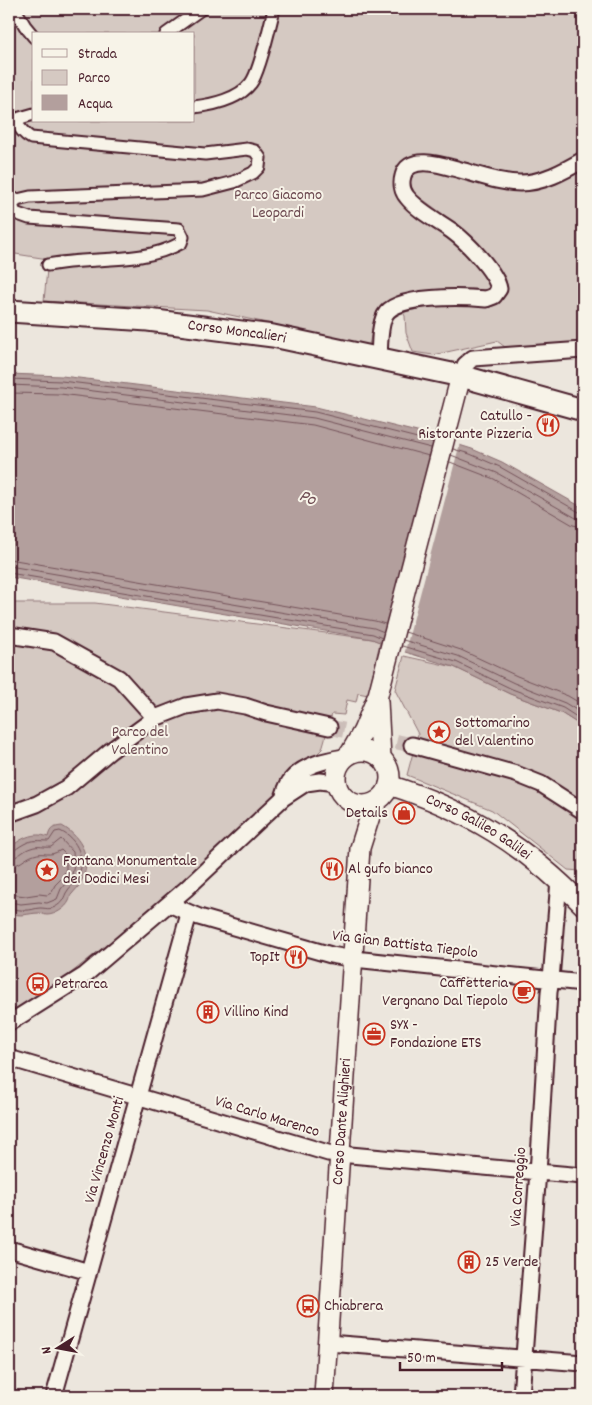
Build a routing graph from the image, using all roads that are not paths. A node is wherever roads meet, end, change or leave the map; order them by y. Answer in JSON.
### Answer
{"nodes":[{"id":1,"x":15,"y":9,"type":"edge"},
{"id":2,"x":201,"y":9,"type":"edge"},
{"id":3,"x":274,"y":9,"type":"edge"},
{"id":4,"x":169,"y":32,"type":"edge"},
{"id":5,"x":32,"y":35,"type":"edge"},
{"id":6,"x":195,"y":107,"type":"edge"},
{"id":7,"x":9,"y":113,"type":"edge"},
{"id":8,"x":32,"y":115,"type":"edge"},
{"id":9,"x":18,"y":124,"type":"junction"},
{"id":10,"x":583,"y":160,"type":"edge"},
{"id":11,"x":48,"y":265,"type":"dead end"},
{"id":12,"x":9,"y":311,"type":"edge"},
{"id":13,"x":583,"y":350,"type":"edge"},
{"id":14,"x":379,"y":358,"type":"junction"},
{"id":15,"x":461,"y":376,"type":"junction"},
{"id":16,"x":583,"y":410,"type":"edge"},
{"id":17,"x":9,"y":635,"type":"edge"},
{"id":18,"x":378,"y":695,"type":"junction"},
{"id":19,"x":154,"y":718,"type":"junction"},
{"id":20,"x":329,"y":727,"type":"tunnel mouth"},
{"id":21,"x":412,"y":745,"type":"tunnel mouth"},
{"id":22,"x":348,"y":754,"type":"junction"},
{"id":23,"x":381,"y":758,"type":"junction"},
{"id":24,"x":336,"y":783,"type":"junction"},
{"id":25,"x":389,"y":786,"type":"junction"},
{"id":26,"x":283,"y":798,"type":"junction"},
{"id":27,"x":350,"y":802,"type":"junction"},
{"id":28,"x":377,"y":802,"type":"junction"},
{"id":29,"x":583,"y":811,"type":"edge"},
{"id":30,"x":9,"y":814,"type":"edge"},
{"id":31,"x":360,"y":848,"type":"junction"},
{"id":32,"x":559,"y":880,"type":"junction"},
{"id":33,"x":170,"y":904,"type":"junction"},
{"id":34,"x":583,"y":905,"type":"edge"},
{"id":35,"x":189,"y":914,"type":"junction"},
{"id":36,"x":354,"y":959,"type":"junction"},
{"id":37,"x":552,"y":980,"type":"junction"},
{"id":38,"x":583,"y":983,"type":"edge"},
{"id":39,"x":9,"y":1023,"type":"edge"},
{"id":40,"x":9,"y":1058,"type":"edge"},
{"id":41,"x":138,"y":1097,"type":"junction"},
{"id":42,"x":341,"y":1155,"type":"junction"},
{"id":43,"x":537,"y":1172,"type":"junction"},
{"id":44,"x":583,"y":1176,"type":"edge"},
{"id":45,"x":9,"y":1249,"type":"edge"},
{"id":46,"x":89,"y":1272,"type":"junction"},
{"id":47,"x":328,"y":1343,"type":"junction"},
{"id":48,"x":524,"y":1358,"type":"junction"},
{"id":49,"x":583,"y":1363,"type":"edge"},
{"id":50,"x":54,"y":1396,"type":"edge"},
{"id":51,"x":324,"y":1396,"type":"edge"},
{"id":52,"x":521,"y":1396,"type":"edge"}],
"edges":[{"from":1,"to":5,"type":"street"},
{"from":2,"to":4,"type":"street"},
{"from":3,"to":6,"type":"street"},
{"from":7,"to":9,"type":"street"},
{"from":8,"to":9,"type":"street"},
{"from":9,"to":11,"type":"street"},
{"from":10,"to":14,"type":"street"},
{"from":12,"to":14,"type":"main road","name":"Corso Moncalieri"},
{"from":13,"to":15,"type":"street"},
{"from":14,"to":15,"type":"main road","name":"Corso Moncalieri"},
{"from":15,"to":16,"type":"main road","name":"Corso Moncalieri"},
{"from":15,"to":18,"type":"street"},
{"from":17,"to":19,"type":"street"},
{"from":18,"to":22,"type":"street"},
{"from":18,"to":23,"type":"street"},
{"from":19,"to":20,"type":"street"},
{"from":19,"to":30,"type":"street"},
{"from":21,"to":29,"type":"street"},
{"from":22,"to":23,"type":"street"},
{"from":22,"to":24,"type":"street"},
{"from":22,"to":26,"type":"street"},
{"from":23,"to":25,"type":"street"},
{"from":24,"to":26,"type":"street"},
{"from":24,"to":27,"type":"street"},
{"from":25,"to":28,"type":"street"},
{"from":25,"to":32,"type":"street","name":"Corso Galileo Galilei"},
{"from":26,"to":33,"type":"street"},
{"from":27,"to":28,"type":"street"},
{"from":27,"to":31,"type":"street","name":"Corso Dante Alighieri"},
{"from":28,"to":31,"type":"street","name":"Corso Dante Alighieri"},
{"from":31,"to":36,"type":"street","name":"Corso Dante Alighieri"},
{"from":32,"to":34,"type":"street","name":"Corso Galileo Galilei"},
{"from":32,"to":37,"type":"street"},
{"from":33,"to":35,"type":"street","name":"Via Gian Battista Tiepolo"},
{"from":33,"to":39,"type":"street"},
{"from":35,"to":36,"type":"street","name":"Via Gian Battista Tiepolo"},
{"from":35,"to":41,"type":"street","name":"Via Vincenzo Monti"},
{"from":36,"to":37,"type":"street","name":"Via Gian Battista Tiepolo"},
{"from":36,"to":42,"type":"street","name":"Corso Dante Alighieri"},
{"from":37,"to":38,"type":"street","name":"Via Gian Battista Tiepolo"},
{"from":37,"to":43,"type":"street","name":"Via Correggio"},
{"from":40,"to":41,"type":"street","name":"Via Carlo Marenco"},
{"from":41,"to":42,"type":"street","name":"Via Carlo Marenco"},
{"from":41,"to":46,"type":"street","name":"Via Vincenzo Monti"},
{"from":42,"to":43,"type":"street","name":"Via Carlo Marenco"},
{"from":42,"to":47,"type":"street","name":"Corso Dante Alighieri"},
{"from":43,"to":44,"type":"street","name":"Via Carlo Marenco"},
{"from":43,"to":48,"type":"street","name":"Via Correggio"},
{"from":45,"to":46,"type":"street"},
{"from":46,"to":50,"type":"street","name":"Via Vincenzo Monti"},
{"from":47,"to":48,"type":"street"},
{"from":47,"to":51,"type":"street","name":"Corso Dante Alighieri"},
{"from":48,"to":49,"type":"street"},
{"from":48,"to":52,"type":"street","name":"Via Correggio"}]}
